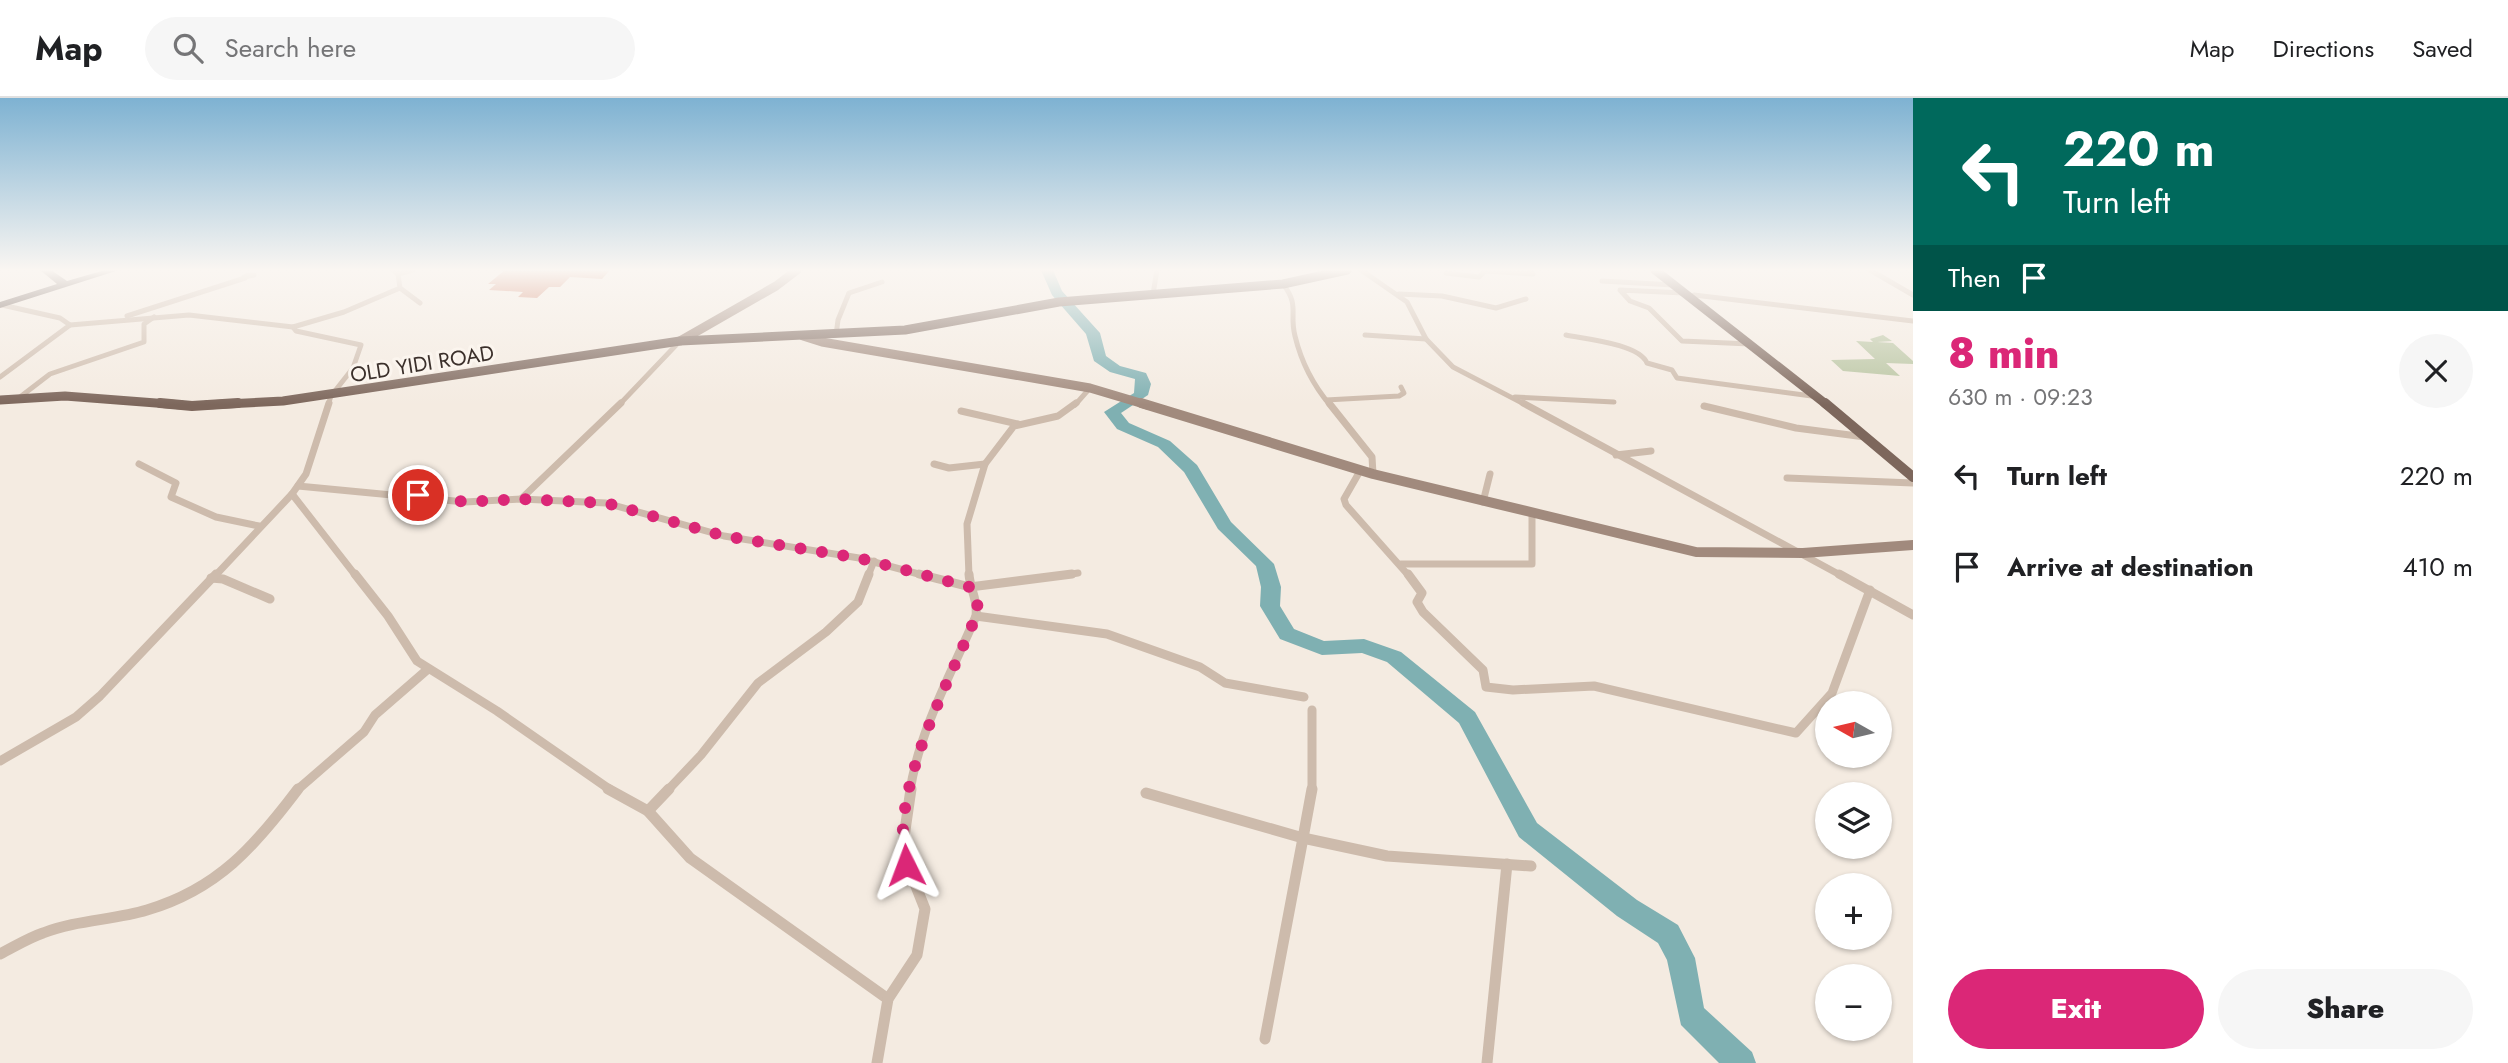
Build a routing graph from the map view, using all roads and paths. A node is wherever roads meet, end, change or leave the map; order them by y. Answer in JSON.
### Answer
{"nodes":[{"id":1,"x":47,"y":315,"type":"edge"},
{"id":2,"x":130,"y":315,"type":"edge"},
{"id":3,"x":188,"y":315,"type":"edge"},
{"id":4,"x":189,"y":315,"type":"edge"},
{"id":5,"x":334,"y":315,"type":"edge"},
{"id":6,"x":725,"y":315,"type":"edge"},
{"id":7,"x":840,"y":315,"type":"edge"},
{"id":8,"x":987,"y":315,"type":"edge"},
{"id":9,"x":1293,"y":315,"type":"edge"},
{"id":10,"x":1414,"y":315,"type":"edge"},
{"id":11,"x":1655,"y":315,"type":"edge"},
{"id":12,"x":1715,"y":315,"type":"edge"},
{"id":13,"x":1719,"y":315,"type":"edge"},
{"id":14,"x":1848,"y":315,"type":"edge"},
{"id":15,"x":154,"y":317,"type":"junction"},
{"id":16,"x":121,"y":319,"type":"junction"},
{"id":17,"x":1913,"y":321,"type":"edge"},
{"id":18,"x":70,"y":325,"type":"junction"},
{"id":19,"x":293,"y":327,"type":"junction"},
{"id":20,"x":836,"y":335,"type":"junction"},
{"id":21,"x":1365,"y":335,"type":"dead end"},
{"id":22,"x":1566,"y":335,"type":"dead end"},
{"id":23,"x":803,"y":336,"type":"junction"},
{"id":24,"x":1426,"y":339,"type":"junction"},
{"id":25,"x":680,"y":341,"type":"junction"},
{"id":26,"x":1751,"y":344,"type":"junction"},
{"id":27,"x":0,"y":377,"type":"edge"},
{"id":28,"x":1090,"y":387,"type":"junction"},
{"id":29,"x":1401,"y":387,"type":"dead end"},
{"id":30,"x":331,"y":396,"type":"junction"},
{"id":31,"x":20,"y":397,"type":"junction"},
{"id":32,"x":1512,"y":397,"type":"junction"},
{"id":33,"x":1819,"y":397,"type":"junction"},
{"id":34,"x":0,"y":400,"type":"edge"},
{"id":35,"x":1326,"y":400,"type":"junction"},
{"id":36,"x":1614,"y":402,"type":"dead end"},
{"id":37,"x":1704,"y":406,"type":"dead end"},
{"id":38,"x":961,"y":411,"type":"dead end"},
{"id":39,"x":1018,"y":424,"type":"junction"},
{"id":40,"x":1865,"y":437,"type":"junction"},
{"id":41,"x":1651,"y":451,"type":"dead end"},
{"id":42,"x":1616,"y":455,"type":"junction"},
{"id":43,"x":139,"y":464,"type":"dead end"},
{"id":44,"x":934,"y":464,"type":"dead end"},
{"id":45,"x":985,"y":464,"type":"junction"},
{"id":46,"x":1913,"y":466,"type":"edge"},
{"id":47,"x":1360,"y":471,"type":"junction"},
{"id":48,"x":1373,"y":474,"type":"junction"},
{"id":49,"x":1490,"y":474,"type":"dead end"},
{"id":50,"x":1913,"y":477,"type":"edge"},
{"id":51,"x":1787,"y":478,"type":"dead end"},
{"id":52,"x":1913,"y":483,"type":"edge"},
{"id":53,"x":295,"y":490,"type":"junction"},
{"id":54,"x":521,"y":499,"type":"junction"},
{"id":55,"x":1483,"y":502,"type":"junction"},
{"id":56,"x":1532,"y":513,"type":"junction"},
{"id":57,"x":259,"y":526,"type":"junction"},
{"id":58,"x":1913,"y":545,"type":"edge"},
{"id":59,"x":1803,"y":553,"type":"junction"},
{"id":60,"x":874,"y":561,"type":"junction"},
{"id":61,"x":1401,"y":564,"type":"junction"},
{"id":62,"x":1077,"y":573,"type":"dead end"},
{"id":63,"x":211,"y":578,"type":"junction"},
{"id":64,"x":970,"y":587,"type":"junction"},
{"id":65,"x":1870,"y":590,"type":"junction"},
{"id":66,"x":271,"y":599,"type":"dead end"},
{"id":67,"x":1913,"y":615,"type":"edge"},
{"id":68,"x":976,"y":616,"type":"junction"},
{"id":69,"x":428,"y":668,"type":"junction"},
{"id":70,"x":1304,"y":697,"type":"dead end"},
{"id":71,"x":1312,"y":710,"type":"dead end"},
{"id":72,"x":0,"y":761,"type":"edge"},
{"id":73,"x":1146,"y":793,"type":"dead end"},
{"id":74,"x":648,"y":811,"type":"junction"},
{"id":75,"x":1303,"y":838,"type":"junction"},
{"id":76,"x":1507,"y":864,"type":"junction"},
{"id":77,"x":1531,"y":866,"type":"dead end"},
{"id":78,"x":0,"y":954,"type":"edge"},
{"id":79,"x":888,"y":999,"type":"junction"},
{"id":80,"x":1265,"y":1039,"type":"dead end"},
{"id":81,"x":877,"y":1063,"type":"edge"},
{"id":82,"x":1487,"y":1063,"type":"edge"}],
"edges":[{"from":1,"to":18,"type":"street"},
{"from":2,"to":16,"type":"street"},
{"from":3,"to":15,"type":"street"},
{"from":4,"to":19,"type":"street"},
{"from":5,"to":19,"type":"street"},
{"from":6,"to":25,"type":"street"},
{"from":7,"to":20,"type":"street"},
{"from":8,"to":20,"type":"main road","name":"OLD YIDI ROAD"},
{"from":9,"to":35,"type":"street"},
{"from":10,"to":24,"type":"street"},
{"from":11,"to":26,"type":"street"},
{"from":12,"to":26,"type":"main road"},
{"from":13,"to":46,"type":"main road"},
{"from":14,"to":17,"type":"street"},
{"from":15,"to":16,"type":"street"},
{"from":15,"to":31,"type":"street"},
{"from":16,"to":18,"type":"street"},
{"from":18,"to":27,"type":"street"},
{"from":19,"to":30,"type":"street"},
{"from":20,"to":23,"type":"main road","name":"OLD YIDI ROAD"},
{"from":21,"to":24,"type":"street"},
{"from":22,"to":33,"type":"street"},
{"from":23,"to":25,"type":"main road","name":"OLD YIDI ROAD"},
{"from":23,"to":28,"type":"street"},
{"from":24,"to":32,"type":"street"},
{"from":25,"to":30,"type":"main road","name":"OLD YIDI ROAD"},
{"from":25,"to":54,"type":"street"},
{"from":26,"to":33,"type":"main road"},
{"from":28,"to":39,"type":"street"},
{"from":28,"to":47,"type":"street"},
{"from":29,"to":35,"type":"street"},
{"from":30,"to":31,"type":"main road","name":"OLD YIDI ROAD"},
{"from":30,"to":53,"type":"street"},
{"from":31,"to":34,"type":"main road","name":"OLD YIDI ROAD"},
{"from":32,"to":36,"type":"street"},
{"from":32,"to":42,"type":"street"},
{"from":33,"to":40,"type":"main road"},
{"from":35,"to":48,"type":"street"},
{"from":37,"to":40,"type":"street"},
{"from":38,"to":39,"type":"street"},
{"from":39,"to":45,"type":"street"},
{"from":40,"to":50,"type":"main road"},
{"from":41,"to":42,"type":"street"},
{"from":42,"to":59,"type":"street"},
{"from":43,"to":57,"type":"street"},
{"from":44,"to":45,"type":"street"},
{"from":45,"to":64,"type":"street"},
{"from":47,"to":48,"type":"street"},
{"from":47,"to":61,"type":"street"},
{"from":48,"to":55,"type":"street"},
{"from":49,"to":55,"type":"street"},
{"from":51,"to":52,"type":"street"},
{"from":53,"to":54,"type":"street"},
{"from":53,"to":57,"type":"street"},
{"from":53,"to":69,"type":"street"},
{"from":54,"to":60,"type":"street"},
{"from":55,"to":56,"type":"street"},
{"from":56,"to":59,"type":"street"},
{"from":56,"to":61,"type":"street"},
{"from":57,"to":63,"type":"street"},
{"from":58,"to":59,"type":"street"},
{"from":59,"to":65,"type":"street"},
{"from":60,"to":64,"type":"street"},
{"from":60,"to":74,"type":"street"},
{"from":61,"to":65,"type":"street"},
{"from":62,"to":64,"type":"street"},
{"from":63,"to":66,"type":"street"},
{"from":63,"to":72,"type":"street"},
{"from":64,"to":68,"type":"street"},
{"from":65,"to":67,"type":"street"},
{"from":68,"to":70,"type":"street"},
{"from":68,"to":79,"type":"street"},
{"from":69,"to":74,"type":"street"},
{"from":69,"to":78,"type":"street"},
{"from":71,"to":75,"type":"street"},
{"from":73,"to":75,"type":"street"},
{"from":74,"to":79,"type":"street"},
{"from":75,"to":76,"type":"street"},
{"from":75,"to":80,"type":"street"},
{"from":76,"to":77,"type":"street"},
{"from":76,"to":82,"type":"street"},
{"from":79,"to":81,"type":"street"}]}
